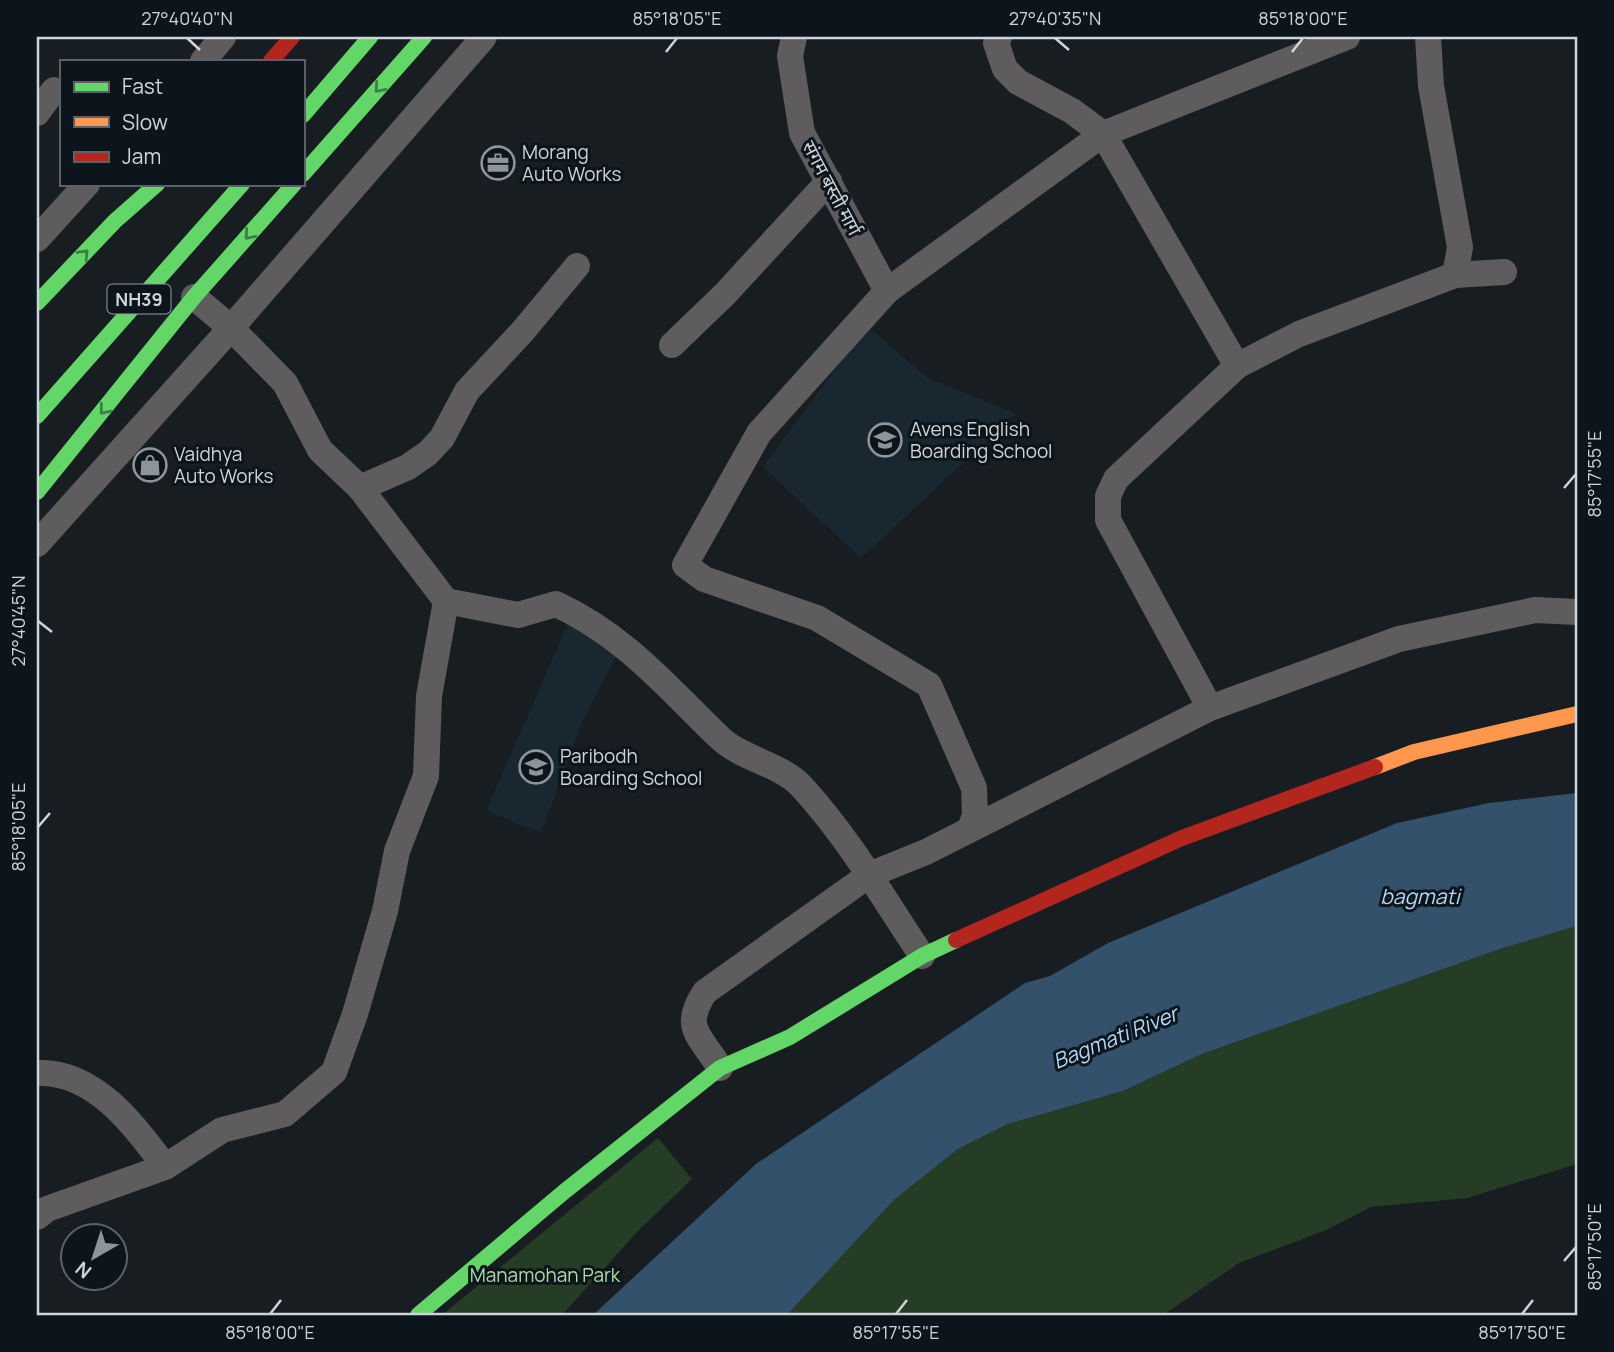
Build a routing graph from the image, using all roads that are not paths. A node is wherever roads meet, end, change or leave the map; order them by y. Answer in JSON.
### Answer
{"nodes":[{"id":1,"x":223,"y":37,"type":"edge"},
{"id":2,"x":292,"y":37,"type":"edge"},
{"id":3,"x":370,"y":37,"type":"edge"},
{"id":4,"x":424,"y":37,"type":"edge"},
{"id":5,"x":484,"y":37,"type":"edge"},
{"id":6,"x":794,"y":37,"type":"edge"},
{"id":7,"x":999,"y":37,"type":"edge"},
{"id":8,"x":1347,"y":37,"type":"edge"},
{"id":9,"x":1427,"y":37,"type":"edge"},
{"id":10,"x":204,"y":60,"type":"edge"},
{"id":11,"x":272,"y":60,"type":"edge"},
{"id":12,"x":54,"y":90,"type":"dead end"},
{"id":13,"x":37,"y":113,"type":"edge"},
{"id":14,"x":304,"y":114,"type":"edge"},
{"id":15,"x":1103,"y":134,"type":"junction"},
{"id":16,"x":304,"y":173,"type":"edge"},
{"id":17,"x":829,"y":181,"type":"junction"},
{"id":18,"x":85,"y":186,"type":"edge"},
{"id":19,"x":155,"y":186,"type":"edge"},
{"id":20,"x":240,"y":186,"type":"edge"},
{"id":21,"x":292,"y":186,"type":"edge"},
{"id":22,"x":37,"y":239,"type":"edge"},
{"id":23,"x":577,"y":265,"type":"dead end"},
{"id":24,"x":1504,"y":272,"type":"dead end"},
{"id":25,"x":1455,"y":275,"type":"junction"},
{"id":26,"x":47,"y":276,"type":"edge"},
{"id":27,"x":887,"y":291,"type":"junction"},
{"id":28,"x":194,"y":297,"type":"junction"},
{"id":29,"x":37,"y":303,"type":"edge"},
{"id":30,"x":232,"y":328,"type":"junction"},
{"id":31,"x":672,"y":345,"type":"dead end"},
{"id":32,"x":1237,"y":366,"type":"junction"},
{"id":33,"x":37,"y":415,"type":"edge"},
{"id":34,"x":360,"y":488,"type":"junction"},
{"id":35,"x":37,"y":492,"type":"edge"},
{"id":36,"x":37,"y":544,"type":"edge"},
{"id":37,"x":446,"y":601,"type":"junction"},
{"id":38,"x":1577,"y":612,"type":"edge"},
{"id":39,"x":1210,"y":708,"type":"junction"},
{"id":40,"x":1577,"y":714,"type":"edge"},
{"id":41,"x":970,"y":829,"type":"junction"},
{"id":42,"x":869,"y":875,"type":"junction"},
{"id":43,"x":922,"y":957,"type":"junction"},
{"id":44,"x":720,"y":1068,"type":"junction"},
{"id":45,"x":37,"y":1073,"type":"edge"},
{"id":46,"x":165,"y":1167,"type":"junction"},
{"id":47,"x":37,"y":1217,"type":"edge"},
{"id":48,"x":418,"y":1315,"type":"edge"}],
"edges":[{"from":1,"to":10,"type":"street"},
{"from":2,"to":11,"type":"main road"},
{"from":3,"to":14,"type":"main road"},
{"from":4,"to":16,"type":"main road","one_way":true},
{"from":5,"to":30,"type":"street"},
{"from":6,"to":17,"type":"street","name":"संगम बस्ती मार्ग"},
{"from":7,"to":15,"type":"street"},
{"from":8,"to":15,"type":"street"},
{"from":9,"to":25,"type":"street"},
{"from":12,"to":13,"type":"street"},
{"from":15,"to":27,"type":"street"},
{"from":15,"to":32,"type":"street"},
{"from":17,"to":27,"type":"street","name":"संगम बस्ती मार्ग"},
{"from":17,"to":31,"type":"street"},
{"from":18,"to":22,"type":"street"},
{"from":26,"to":19,"type":"main road","one_way":true},
{"from":20,"to":33,"type":"main road","number":"NH39"},
{"from":21,"to":28,"type":"main road","one_way":true},
{"from":23,"to":34,"type":"street"},
{"from":24,"to":25,"type":"street"},
{"from":25,"to":32,"type":"street"},
{"from":26,"to":29,"type":"main road"},
{"from":27,"to":41,"type":"street"},
{"from":28,"to":30,"type":"street"},
{"from":28,"to":35,"type":"main road","one_way":true},
{"from":30,"to":34,"type":"street"},
{"from":30,"to":36,"type":"street"},
{"from":32,"to":39,"type":"street"},
{"from":34,"to":37,"type":"street"},
{"from":37,"to":42,"type":"street"},
{"from":37,"to":46,"type":"street"},
{"from":38,"to":39,"type":"street"},
{"from":39,"to":41,"type":"street"},
{"from":40,"to":43,"type":"main road"},
{"from":41,"to":42,"type":"street"},
{"from":42,"to":43,"type":"street"},
{"from":42,"to":44,"type":"street"},
{"from":43,"to":44,"type":"main road"},
{"from":44,"to":48,"type":"main road"},
{"from":45,"to":46,"type":"street"},
{"from":46,"to":47,"type":"street"}]}
